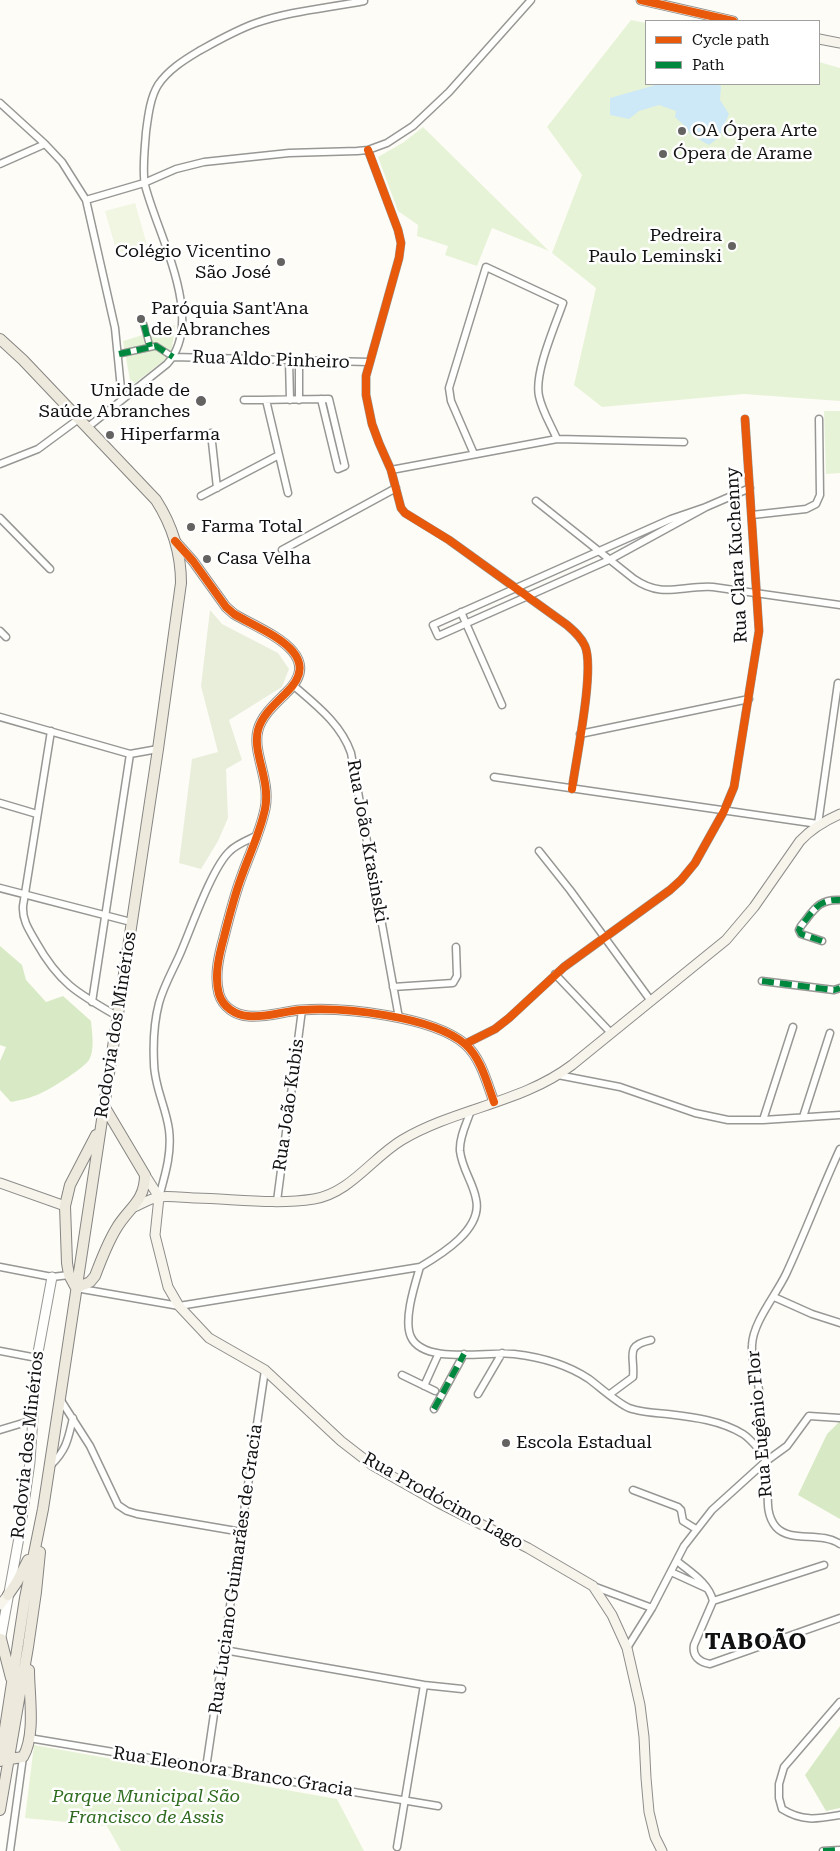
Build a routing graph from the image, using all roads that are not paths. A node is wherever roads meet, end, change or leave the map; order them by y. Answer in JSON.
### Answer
{"nodes":[{"id":1,"x":531,"y":0,"type":"edge"},
{"id":2,"x":641,"y":0,"type":"edge"},
{"id":3,"x":364,"y":1,"type":"dead end"},
{"id":4,"x":729,"y":20,"type":"edge"},
{"id":5,"x":820,"y":39,"type":"edge"},
{"id":6,"x":840,"y":44,"type":"edge"},
{"id":7,"x":0,"y":103,"type":"edge"},
{"id":8,"x":45,"y":144,"type":"junction"},
{"id":9,"x":368,"y":150,"type":"junction"},
{"id":10,"x":0,"y":164,"type":"edge"},
{"id":11,"x":144,"y":183,"type":"junction"},
{"id":12,"x":86,"y":200,"type":"junction"},
{"id":13,"x":144,"y":325,"type":"dead end"},
{"id":14,"x":0,"y":339,"type":"edge"},
{"id":15,"x":150,"y":347,"type":"junction"},
{"id":16,"x":119,"y":354,"type":"junction"},
{"id":17,"x":174,"y":357,"type":"junction"},
{"id":18,"x":289,"y":360,"type":"junction"},
{"id":19,"x":299,"y":360,"type":"junction"},
{"id":20,"x":370,"y":362,"type":"junction"},
{"id":21,"x":122,"y":400,"type":"junction"},
{"id":22,"x":244,"y":400,"type":"dead end"},
{"id":23,"x":266,"y":400,"type":"junction"},
{"id":24,"x":290,"y":400,"type":"junction"},
{"id":25,"x":299,"y":400,"type":"junction"},
{"id":26,"x":321,"y":400,"type":"junction"},
{"id":27,"x":80,"y":418,"type":"junction"},
{"id":28,"x":745,"y":419,"type":"dead end"},
{"id":29,"x":818,"y":419,"type":"dead end"},
{"id":30,"x":88,"y":427,"type":"junction"},
{"id":31,"x":211,"y":434,"type":"dead end"},
{"id":32,"x":557,"y":439,"type":"junction"},
{"id":33,"x":684,"y":442,"type":"dead end"},
{"id":34,"x":474,"y":454,"type":"junction"},
{"id":35,"x":279,"y":455,"type":"junction"},
{"id":36,"x":0,"y":464,"type":"edge"},
{"id":37,"x":392,"y":470,"type":"junction"},
{"id":38,"x":217,"y":488,"type":"junction"},
{"id":39,"x":396,"y":488,"type":"junction"},
{"id":40,"x":750,"y":488,"type":"junction"},
{"id":41,"x":288,"y":493,"type":"dead end"},
{"id":42,"x":201,"y":496,"type":"dead end"},
{"id":43,"x":536,"y":501,"type":"dead end"},
{"id":44,"x":706,"y":507,"type":"junction"},
{"id":45,"x":752,"y":515,"type":"junction"},
{"id":46,"x":0,"y":518,"type":"edge"},
{"id":47,"x":175,"y":541,"type":"junction"},
{"id":48,"x":282,"y":550,"type":"dead end"},
{"id":49,"x":598,"y":551,"type":"junction"},
{"id":50,"x":609,"y":560,"type":"junction"},
{"id":51,"x":50,"y":569,"type":"dead end"},
{"id":52,"x":515,"y":588,"type":"junction"},
{"id":53,"x":757,"y":593,"type":"junction"},
{"id":54,"x":527,"y":596,"type":"junction"},
{"id":55,"x":840,"y":605,"type":"edge"},
{"id":56,"x":461,"y":612,"type":"junction"},
{"id":57,"x":466,"y":624,"type":"junction"},
{"id":58,"x":0,"y":631,"type":"edge"},
{"id":59,"x":6,"y":637,"type":"dead end"},
{"id":60,"x":839,"y":683,"type":"edge"},
{"id":61,"x":294,"y":686,"type":"junction"},
{"id":62,"x":749,"y":699,"type":"junction"},
{"id":63,"x":502,"y":705,"type":"dead end"},
{"id":64,"x":0,"y":717,"type":"edge"},
{"id":65,"x":51,"y":732,"type":"junction"},
{"id":66,"x":580,"y":734,"type":"junction"},
{"id":67,"x":158,"y":749,"type":"junction"},
{"id":68,"x":130,"y":754,"type":"junction"},
{"id":69,"x":494,"y":777,"type":"dead end"},
{"id":70,"x":572,"y":789,"type":"junction"},
{"id":71,"x":0,"y":803,"type":"edge"},
{"id":72,"x":724,"y":811,"type":"junction"},
{"id":73,"x":37,"y":814,"type":"junction"},
{"id":74,"x":840,"y":814,"type":"edge"},
{"id":75,"x":818,"y":824,"type":"junction"},
{"id":76,"x":256,"y":836,"type":"junction"},
{"id":77,"x":539,"y":851,"type":"dead end"},
{"id":78,"x":0,"y":888,"type":"edge"},
{"id":79,"x":25,"y":894,"type":"junction"},
{"id":80,"x":840,"y":900,"type":"edge"},
{"id":81,"x":105,"y":916,"type":"junction"},
{"id":82,"x":131,"y":922,"type":"junction"},
{"id":83,"x":605,"y":938,"type":"junction"},
{"id":84,"x":822,"y":941,"type":"dead end"},
{"id":85,"x":456,"y":947,"type":"dead end"},
{"id":86,"x":555,"y":974,"type":"junction"},
{"id":87,"x":762,"y":980,"type":"dead end"},
{"id":88,"x":393,"y":987,"type":"junction"},
{"id":89,"x":840,"y":988,"type":"edge"},
{"id":90,"x":651,"y":1000,"type":"junction"},
{"id":91,"x":92,"y":1002,"type":"junction"},
{"id":92,"x":302,"y":1010,"type":"junction"},
{"id":93,"x":117,"y":1016,"type":"junction"},
{"id":94,"x":399,"y":1018,"type":"junction"},
{"id":95,"x":793,"y":1027,"type":"dead end"},
{"id":96,"x":611,"y":1033,"type":"junction"},
{"id":97,"x":830,"y":1033,"type":"dead end"},
{"id":98,"x":465,"y":1044,"type":"junction"},
{"id":99,"x":558,"y":1075,"type":"junction"},
{"id":100,"x":494,"y":1102,"type":"junction"},
{"id":101,"x":104,"y":1106,"type":"junction"},
{"id":102,"x":471,"y":1110,"type":"junction"},
{"id":103,"x":840,"y":1115,"type":"edge"},
{"id":104,"x":803,"y":1117,"type":"junction"},
{"id":105,"x":763,"y":1120,"type":"junction"},
{"id":106,"x":100,"y":1127,"type":"junction"},
{"id":107,"x":840,"y":1149,"type":"edge"},
{"id":108,"x":146,"y":1175,"type":"junction"},
{"id":109,"x":0,"y":1183,"type":"edge"},
{"id":110,"x":159,"y":1197,"type":"junction"},
{"id":111,"x":277,"y":1201,"type":"junction"},
{"id":112,"x":64,"y":1206,"type":"junction"},
{"id":113,"x":134,"y":1207,"type":"junction"},
{"id":114,"x":420,"y":1267,"type":"junction"},
{"id":115,"x":0,"y":1268,"type":"edge"},
{"id":116,"x":69,"y":1275,"type":"junction"},
{"id":117,"x":52,"y":1278,"type":"junction"},
{"id":118,"x":76,"y":1288,"type":"junction"},
{"id":119,"x":774,"y":1297,"type":"junction"},
{"id":120,"x":179,"y":1306,"type":"junction"},
{"id":121,"x":840,"y":1323,"type":"edge"},
{"id":122,"x":652,"y":1340,"type":"dead end"},
{"id":123,"x":0,"y":1351,"type":"edge"},
{"id":124,"x":502,"y":1353,"type":"junction"},
{"id":125,"x":438,"y":1354,"type":"junction"},
{"id":126,"x":464,"y":1354,"type":"junction"},
{"id":127,"x":37,"y":1358,"type":"junction"},
{"id":128,"x":265,"y":1370,"type":"junction"},
{"id":129,"x":402,"y":1375,"type":"dead end"},
{"id":130,"x":424,"y":1386,"type":"junction"},
{"id":131,"x":435,"y":1391,"type":"dead end"},
{"id":132,"x":478,"y":1394,"type":"dead end"},
{"id":133,"x":610,"y":1394,"type":"junction"},
{"id":134,"x":60,"y":1398,"type":"junction"},
{"id":135,"x":434,"y":1409,"type":"dead end"},
{"id":136,"x":73,"y":1418,"type":"junction"},
{"id":137,"x":840,"y":1418,"type":"edge"},
{"id":138,"x":33,"y":1420,"type":"junction"},
{"id":139,"x":0,"y":1430,"type":"edge"},
{"id":140,"x":765,"y":1459,"type":"junction"},
{"id":141,"x":49,"y":1468,"type":"junction"},
{"id":142,"x":633,"y":1490,"type":"dead end"},
{"id":143,"x":43,"y":1509,"type":"junction"},
{"id":144,"x":696,"y":1529,"type":"junction"},
{"id":145,"x":242,"y":1532,"type":"junction"},
{"id":146,"x":37,"y":1538,"type":"junction"},
{"id":147,"x":840,"y":1544,"type":"edge"},
{"id":148,"x":677,"y":1561,"type":"junction"},
{"id":149,"x":824,"y":1565,"type":"dead end"},
{"id":150,"x":671,"y":1572,"type":"junction"},
{"id":151,"x":694,"y":1575,"type":"junction"},
{"id":152,"x":690,"y":1582,"type":"junction"},
{"id":153,"x":593,"y":1586,"type":"junction"},
{"id":154,"x":706,"y":1588,"type":"junction"},
{"id":155,"x":8,"y":1595,"type":"junction"},
{"id":156,"x":25,"y":1598,"type":"junction"},
{"id":157,"x":713,"y":1601,"type":"junction"},
{"id":158,"x":0,"y":1605,"type":"edge"},
{"id":159,"x":34,"y":1607,"type":"junction"},
{"id":160,"x":652,"y":1608,"type":"junction"},
{"id":161,"x":840,"y":1618,"type":"edge"},
{"id":162,"x":0,"y":1640,"type":"edge"},
{"id":163,"x":28,"y":1647,"type":"junction"},
{"id":164,"x":627,"y":1648,"type":"junction"},
{"id":165,"x":224,"y":1650,"type":"junction"},
{"id":166,"x":12,"y":1683,"type":"junction"},
{"id":167,"x":424,"y":1684,"type":"junction"},
{"id":168,"x":462,"y":1689,"type":"dead end"},
{"id":169,"x":840,"y":1702,"type":"edge"},
{"id":170,"x":15,"y":1726,"type":"junction"},
{"id":171,"x":29,"y":1738,"type":"junction"},
{"id":172,"x":23,"y":1757,"type":"junction"},
{"id":173,"x":5,"y":1760,"type":"edge"},
{"id":174,"x":206,"y":1768,"type":"junction"},
{"id":175,"x":6,"y":1782,"type":"junction"},
{"id":176,"x":405,"y":1800,"type":"junction"},
{"id":177,"x":438,"y":1806,"type":"dead end"},
{"id":178,"x":0,"y":1810,"type":"edge"},
{"id":179,"x":840,"y":1816,"type":"edge"},
{"id":180,"x":398,"y":1847,"type":"dead end"},
{"id":181,"x":840,"y":1850,"type":"edge"},
{"id":182,"x":10,"y":1851,"type":"edge"},
{"id":183,"x":662,"y":1851,"type":"edge"},
{"id":184,"x":823,"y":1851,"type":"edge"}],
"edges":[{"from":1,"to":9,"type":"street"},
{"from":2,"to":4,"type":"main road"},
{"from":3,"to":11,"type":"street"},
{"from":5,"to":6,"type":"main road"},
{"from":7,"to":8,"type":"street"},
{"from":8,"to":10,"type":"street"},
{"from":8,"to":12,"type":"street"},
{"from":9,"to":11,"type":"street"},
{"from":9,"to":20,"type":"street"},
{"from":11,"to":12,"type":"street"},
{"from":11,"to":17,"type":"street"},
{"from":12,"to":16,"type":"street"},
{"from":13,"to":15,"type":"street"},
{"from":14,"to":27,"type":"main road","name":"Rodovia dos Minérios"},
{"from":15,"to":16,"type":"street"},
{"from":15,"to":17,"type":"street"},
{"from":16,"to":21,"type":"street"},
{"from":17,"to":18,"type":"street","name":"Rua Aldo Pinheiro"},
{"from":17,"to":21,"type":"street"},
{"from":18,"to":19,"type":"street","name":"Rua Aldo Pinheiro"},
{"from":18,"to":24,"type":"street"},
{"from":19,"to":20,"type":"street","name":"Rua Aldo Pinheiro"},
{"from":19,"to":25,"type":"street"},
{"from":20,"to":37,"type":"street"},
{"from":21,"to":30,"type":"street"},
{"from":22,"to":23,"type":"street"},
{"from":23,"to":24,"type":"street"},
{"from":23,"to":35,"type":"street"},
{"from":24,"to":25,"type":"street"},
{"from":25,"to":26,"type":"street"},
{"from":26,"to":26,"type":"street"},
{"from":27,"to":30,"type":"main road","name":"Rodovia dos Minérios"},
{"from":27,"to":36,"type":"street"},
{"from":28,"to":40,"type":"street","name":"Rua Clara Kuchenny"},
{"from":29,"to":45,"type":"street"},
{"from":30,"to":47,"type":"main road","name":"Rodovia dos Minérios"},
{"from":31,"to":38,"type":"street"},
{"from":32,"to":33,"type":"street"},
{"from":32,"to":34,"type":"street"},
{"from":32,"to":34,"type":"street"},
{"from":34,"to":37,"type":"street"},
{"from":35,"to":38,"type":"street"},
{"from":35,"to":41,"type":"street"},
{"from":37,"to":39,"type":"street"},
{"from":38,"to":42,"type":"street"},
{"from":39,"to":48,"type":"street"},
{"from":39,"to":52,"type":"street"},
{"from":40,"to":44,"type":"street"},
{"from":40,"to":45,"type":"street","name":"Rua Clara Kuchenny"},
{"from":43,"to":49,"type":"street"},
{"from":44,"to":49,"type":"street"},
{"from":44,"to":50,"type":"street"},
{"from":45,"to":53,"type":"street","name":"Rua Clara Kuchenny"},
{"from":46,"to":51,"type":"street"},
{"from":47,"to":61,"type":"street"},
{"from":47,"to":67,"type":"main road","name":"Rodovia dos Minérios"},
{"from":49,"to":50,"type":"street"},
{"from":49,"to":52,"type":"street"},
{"from":50,"to":53,"type":"street"},
{"from":50,"to":54,"type":"street"},
{"from":52,"to":54,"type":"street"},
{"from":52,"to":56,"type":"street"},
{"from":53,"to":55,"type":"street"},
{"from":53,"to":62,"type":"street","name":"Rua Clara Kuchenny"},
{"from":54,"to":57,"type":"street"},
{"from":54,"to":66,"type":"street"},
{"from":56,"to":57,"type":"street"},
{"from":56,"to":57,"type":"street"},
{"from":57,"to":63,"type":"street"},
{"from":58,"to":59,"type":"street"},
{"from":60,"to":75,"type":"street"},
{"from":61,"to":76,"type":"street"},
{"from":61,"to":88,"type":"street","name":"Rua João Krasinski"},
{"from":62,"to":66,"type":"street"},
{"from":62,"to":72,"type":"street","name":"Rua Clara Kuchenny"},
{"from":64,"to":65,"type":"street"},
{"from":65,"to":68,"type":"street"},
{"from":65,"to":73,"type":"street"},
{"from":66,"to":70,"type":"street"},
{"from":67,"to":68,"type":"street"},
{"from":67,"to":82,"type":"main road","name":"Rodovia dos Minérios"},
{"from":68,"to":81,"type":"street","name":"Rodovia dos Minérios"},
{"from":69,"to":70,"type":"street"},
{"from":70,"to":72,"type":"street"},
{"from":71,"to":73,"type":"street"},
{"from":72,"to":75,"type":"street"},
{"from":72,"to":83,"type":"street","name":"Rua Clara Kuchenny"},
{"from":73,"to":79,"type":"street"},
{"from":74,"to":75,"type":"main road"},
{"from":75,"to":90,"type":"main road"},
{"from":76,"to":92,"type":"street"},
{"from":76,"to":110,"type":"street","name":"Rua Prodócimo Lago"},
{"from":77,"to":83,"type":"street"},
{"from":78,"to":79,"type":"street"},
{"from":79,"to":81,"type":"street"},
{"from":79,"to":91,"type":"street"},
{"from":80,"to":84,"type":"street"},
{"from":81,"to":82,"type":"street"},
{"from":81,"to":91,"type":"street","name":"Rodovia dos Minérios"},
{"from":82,"to":93,"type":"main road","name":"Rodovia dos Minérios"},
{"from":83,"to":86,"type":"street","name":"Rua Clara Kuchenny"},
{"from":83,"to":90,"type":"street"},
{"from":85,"to":88,"type":"street"},
{"from":86,"to":96,"type":"street"},
{"from":86,"to":98,"type":"street","name":"Rua Clara Kuchenny"},
{"from":87,"to":89,"type":"street"},
{"from":88,"to":94,"type":"street","name":"Rua João Krasinski"},
{"from":90,"to":96,"type":"main road"},
{"from":91,"to":93,"type":"street"},
{"from":92,"to":94,"type":"street"},
{"from":92,"to":111,"type":"street","name":"Rua João Kubis"},
{"from":93,"to":101,"type":"main road","name":"Rodovia dos Minérios"},
{"from":94,"to":98,"type":"street"},
{"from":95,"to":105,"type":"street"},
{"from":96,"to":99,"type":"main road"},
{"from":97,"to":104,"type":"street"},
{"from":98,"to":100,"type":"street"},
{"from":99,"to":100,"type":"main road"},
{"from":99,"to":105,"type":"street"},
{"from":100,"to":102,"type":"main road"},
{"from":101,"to":106,"type":"main road","name":"Rodovia dos Minérios"},
{"from":101,"to":108,"type":"main road"},
{"from":102,"to":111,"type":"main road"},
{"from":102,"to":114,"type":"street"},
{"from":103,"to":104,"type":"street"},
{"from":104,"to":105,"type":"street"},
{"from":106,"to":112,"type":"main road"},
{"from":106,"to":118,"type":"main road","name":"Rodovia dos Minérios"},
{"from":107,"to":119,"type":"street","name":"Rua Eugênio Flor"},
{"from":108,"to":110,"type":"main road"},
{"from":108,"to":113,"type":"main road"},
{"from":109,"to":112,"type":"main road"},
{"from":110,"to":111,"type":"main road"},
{"from":110,"to":113,"type":"main road"},
{"from":110,"to":120,"type":"main road","name":"Rua Prodócimo Lago"},
{"from":112,"to":116,"type":"main road"},
{"from":113,"to":118,"type":"main road"},
{"from":114,"to":120,"type":"street"},
{"from":114,"to":125,"type":"street"},
{"from":115,"to":117,"type":"street"},
{"from":116,"to":117,"type":"street"},
{"from":116,"to":118,"type":"main road"},
{"from":117,"to":127,"type":"street","name":"Rodovia dos Minérios"},
{"from":118,"to":120,"type":"street"},
{"from":118,"to":134,"type":"main road","name":"Rodovia dos Minérios"},
{"from":119,"to":121,"type":"street"},
{"from":119,"to":140,"type":"street","name":"Rua Eugênio Flor"},
{"from":120,"to":128,"type":"main road","name":"Rua Prodócimo Lago"},
{"from":122,"to":133,"type":"street"},
{"from":123,"to":127,"type":"street"},
{"from":124,"to":126,"type":"street"},
{"from":124,"to":132,"type":"street"},
{"from":124,"to":133,"type":"street"},
{"from":125,"to":126,"type":"street"},
{"from":125,"to":130,"type":"street"},
{"from":126,"to":135,"type":"street"},
{"from":127,"to":138,"type":"street","name":"Rodovia dos Minérios"},
{"from":128,"to":145,"type":"street","name":"Rua Luciano Guimarães de Gracia"},
{"from":128,"to":153,"type":"main road","name":"Rua Prodócimo Lago"},
{"from":129,"to":130,"type":"street"},
{"from":130,"to":131,"type":"street"},
{"from":133,"to":140,"type":"street"},
{"from":134,"to":136,"type":"street"},
{"from":134,"to":141,"type":"main road","name":"Rodovia dos Minérios"},
{"from":136,"to":141,"type":"street"},
{"from":136,"to":145,"type":"street"},
{"from":137,"to":140,"type":"street"},
{"from":138,"to":139,"type":"street"},
{"from":138,"to":155,"type":"street","name":"Rodovia dos Minérios"},
{"from":140,"to":144,"type":"street"},
{"from":140,"to":147,"type":"street","name":"Rua Eugênio Flor"},
{"from":141,"to":143,"type":"main road","name":"Rodovia dos Minérios"},
{"from":142,"to":144,"type":"street"},
{"from":143,"to":146,"type":"main road","name":"Rodovia dos Minérios"},
{"from":143,"to":159,"type":"main road","name":"Rodovia dos Minérios"},
{"from":144,"to":148,"type":"street"},
{"from":145,"to":165,"type":"street","name":"Rua Luciano Guimarães de Gracia"},
{"from":146,"to":155,"type":"main road"},
{"from":146,"to":156,"type":"main road","name":"Rodovia dos Minérios"},
{"from":148,"to":150,"type":"street"},
{"from":148,"to":151,"type":"street"},
{"from":149,"to":157,"type":"street"},
{"from":150,"to":152,"type":"street"},
{"from":150,"to":160,"type":"street"},
{"from":151,"to":152,"type":"street"},
{"from":151,"to":154,"type":"street"},
{"from":152,"to":154,"type":"street"},
{"from":153,"to":160,"type":"street"},
{"from":153,"to":164,"type":"main road","name":"Rua Prodócimo Lago"},
{"from":154,"to":157,"type":"street"},
{"from":155,"to":156,"type":"main road"},
{"from":155,"to":158,"type":"main road"},
{"from":155,"to":162,"type":"street","name":"Rodovia dos Minérios"},
{"from":156,"to":159,"type":"main road"},
{"from":156,"to":166,"type":"main road","name":"Rodovia dos Minérios"},
{"from":157,"to":161,"type":"street"},
{"from":159,"to":163,"type":"main road","name":"Rodovia dos Minérios"},
{"from":160,"to":164,"type":"street"},
{"from":162,"to":166,"type":"main road"},
{"from":163,"to":170,"type":"main road","name":"Rodovia dos Minérios"},
{"from":163,"to":171,"type":"main road"},
{"from":164,"to":183,"type":"main road","name":"Rua Prodócimo Lago"},
{"from":165,"to":167,"type":"street"},
{"from":165,"to":174,"type":"street","name":"Rua Luciano Guimarães de Gracia"},
{"from":166,"to":173,"type":"main road","name":"Rodovia dos Minérios"},
{"from":167,"to":168,"type":"street"},
{"from":167,"to":176,"type":"street"},
{"from":169,"to":179,"type":"street"},
{"from":170,"to":171,"type":"main road"},
{"from":170,"to":173,"type":"main road","name":"Rodovia dos Minérios"},
{"from":171,"to":172,"type":"main road"},
{"from":171,"to":174,"type":"street","name":"Rua Eleonora Branco Gracia"},
{"from":172,"to":173,"type":"main road"},
{"from":172,"to":175,"type":"main road"},
{"from":172,"to":182,"type":"street"},
{"from":173,"to":175,"type":"main road","name":"Rodovia dos Minérios"},
{"from":174,"to":176,"type":"street","name":"Rua Eleonora Branco Gracia"},
{"from":175,"to":178,"type":"main road","name":"Rodovia dos Minérios"},
{"from":176,"to":177,"type":"street","name":"Rua Eleonora Branco Gracia"},
{"from":176,"to":180,"type":"street"},
{"from":181,"to":184,"type":"street"}]}
